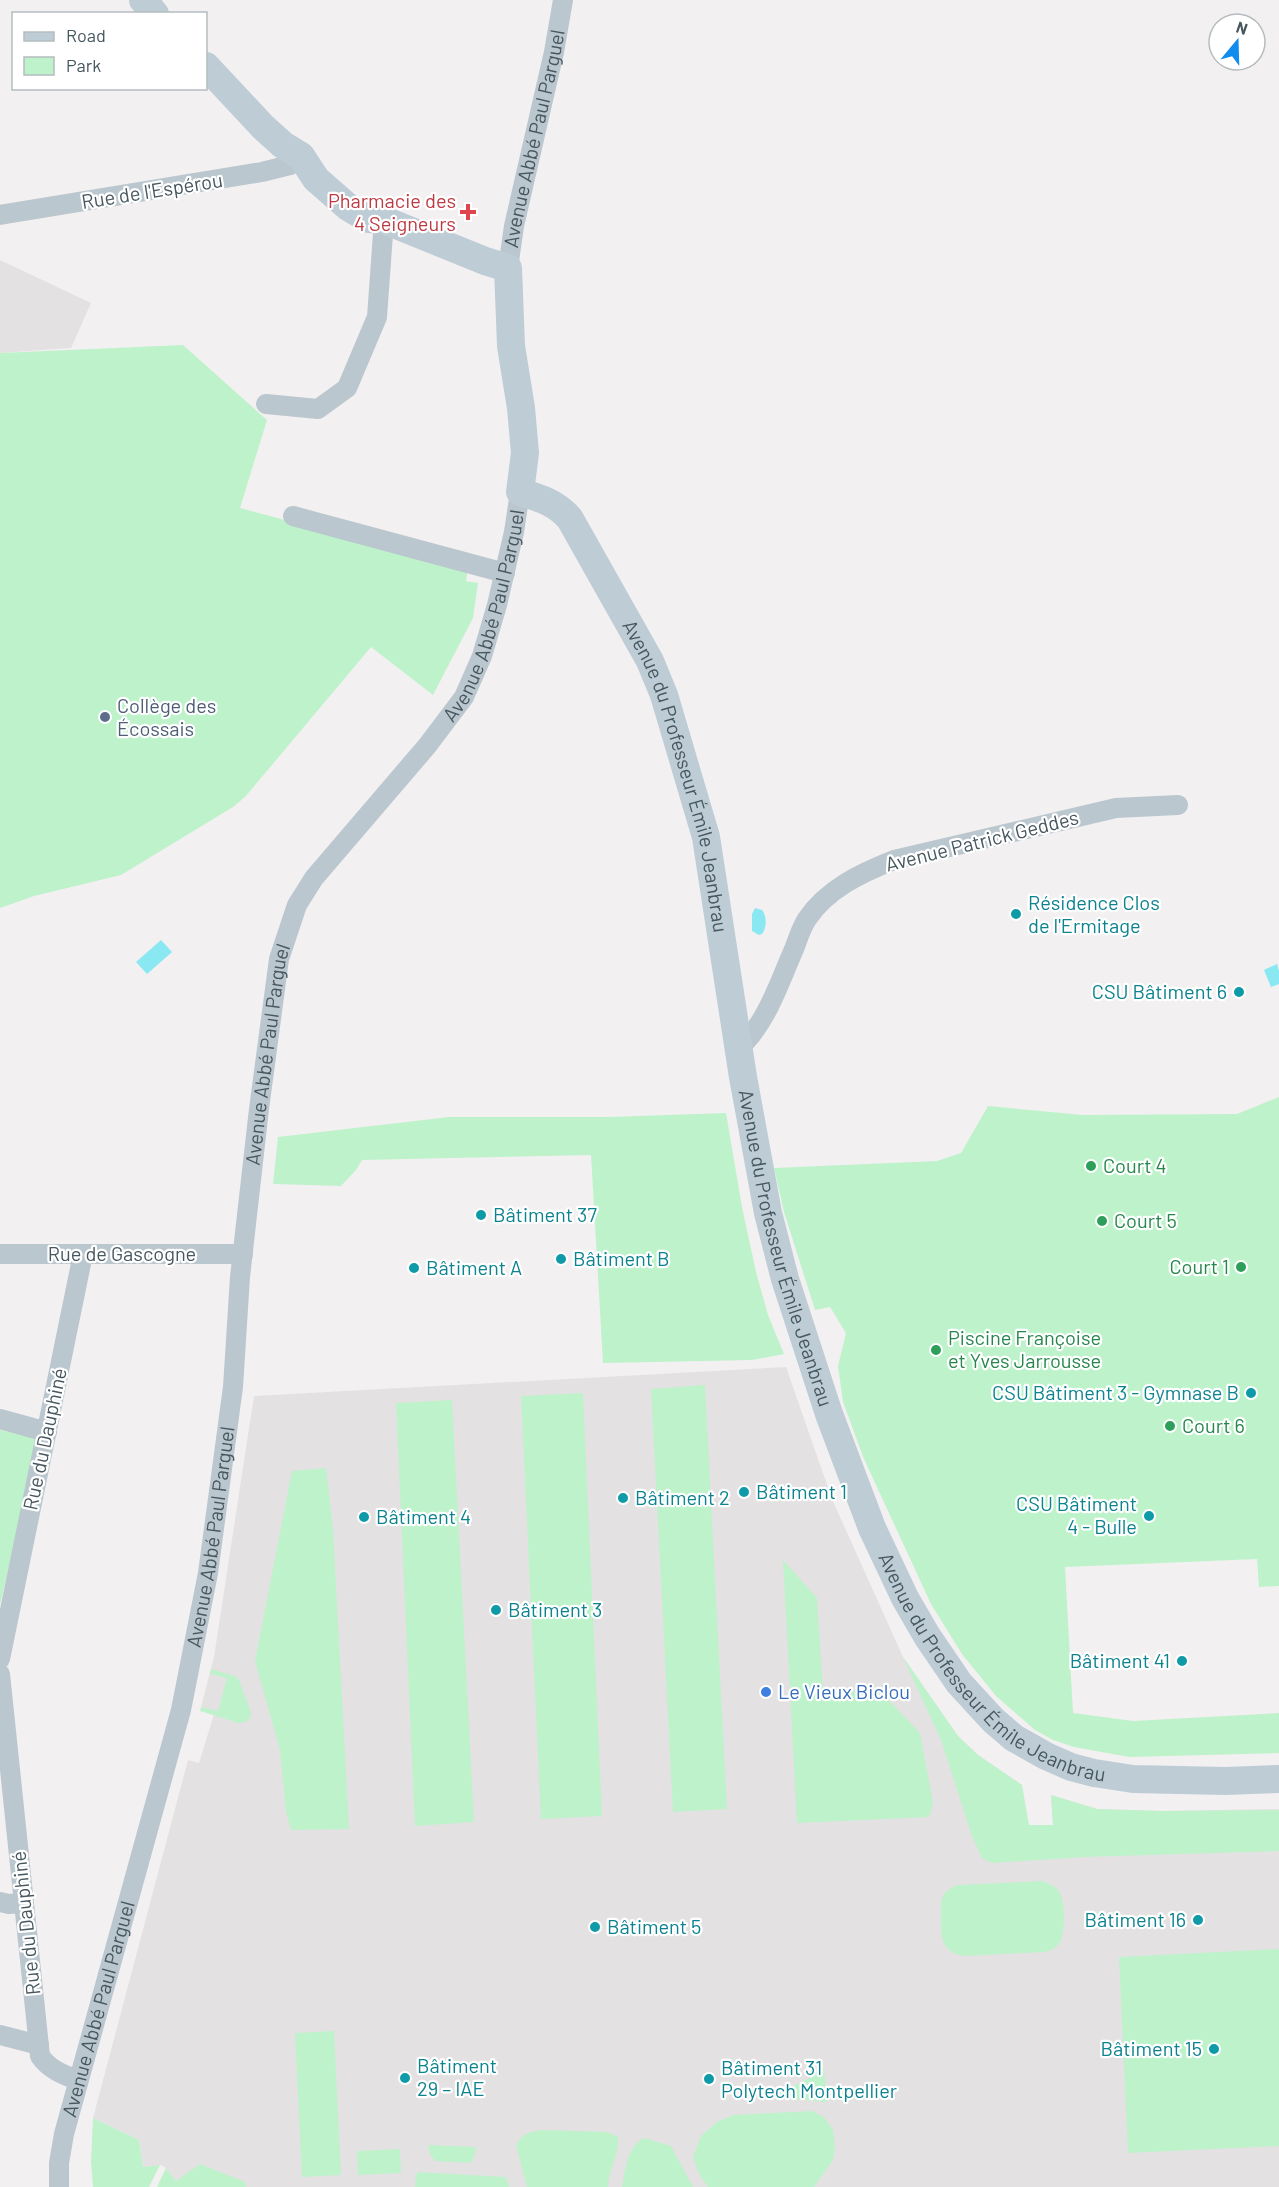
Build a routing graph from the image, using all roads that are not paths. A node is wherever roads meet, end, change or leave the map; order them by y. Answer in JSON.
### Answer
{"nodes":[{"id":1,"x":143,"y":0,"type":"edge"},
{"id":2,"x":161,"y":0,"type":"edge"},
{"id":3,"x":563,"y":0,"type":"edge"},
{"id":4,"x":153,"y":12,"type":"edge"},
{"id":5,"x":171,"y":12,"type":"edge"},
{"id":6,"x":207,"y":50,"type":"edge"},
{"id":7,"x":207,"y":67,"type":"edge"},
{"id":8,"x":301,"y":156,"type":"junction"},
{"id":9,"x":0,"y":215,"type":"edge"},
{"id":10,"x":384,"y":220,"type":"junction"},
{"id":11,"x":508,"y":268,"type":"junction"},
{"id":12,"x":266,"y":404,"type":"dead end"},
{"id":13,"x":520,"y":492,"type":"junction"},
{"id":14,"x":294,"y":516,"type":"dead end"},
{"id":15,"x":505,"y":573,"type":"junction"},
{"id":16,"x":1178,"y":805,"type":"dead end"},
{"id":17,"x":738,"y":1049,"type":"junction"},
{"id":18,"x":0,"y":1254,"type":"edge"},
{"id":19,"x":83,"y":1254,"type":"junction"},
{"id":20,"x":243,"y":1254,"type":"junction"},
{"id":21,"x":0,"y":1419,"type":"edge"},
{"id":22,"x":47,"y":1432,"type":"junction"},
{"id":23,"x":0,"y":1659,"type":"edge"},
{"id":24,"x":0,"y":1674,"type":"edge"},
{"id":25,"x":4,"y":1767,"type":"edge"},
{"id":26,"x":1279,"y":1779,"type":"edge"},
{"id":27,"x":0,"y":1902,"type":"edge"},
{"id":28,"x":24,"y":1902,"type":"junction"},
{"id":29,"x":0,"y":2035,"type":"edge"},
{"id":30,"x":39,"y":2045,"type":"junction"},
{"id":31,"x":78,"y":2080,"type":"junction"},
{"id":32,"x":59,"y":2187,"type":"edge"}],
"edges":[{"from":1,"to":4,"type":"street"},
{"from":2,"to":5,"type":"street"},
{"from":3,"to":11,"type":"street","name":"Avenue Abbé Paul Parguel"},
{"from":6,"to":8,"type":"street"},
{"from":7,"to":8,"type":"street"},
{"from":8,"to":9,"type":"street","name":"Rue de l'Espérou"},
{"from":8,"to":10,"type":"street"},
{"from":10,"to":11,"type":"street"},
{"from":10,"to":12,"type":"street"},
{"from":11,"to":13,"type":"street","name":"Avenue Abbé Paul Parguel"},
{"from":13,"to":15,"type":"street","name":"Avenue Abbé Paul Parguel"},
{"from":13,"to":17,"type":"street","name":"Avenue du Professeur Émile Jeanbrau"},
{"from":14,"to":15,"type":"street"},
{"from":15,"to":20,"type":"street","name":"Avenue Abbé Paul Parguel"},
{"from":16,"to":17,"type":"street","name":"Avenue Patrick Geddes"},
{"from":17,"to":26,"type":"street","name":"Avenue du Professeur Émile Jeanbrau"},
{"from":18,"to":19,"type":"street","name":"Rue de Gascogne"},
{"from":19,"to":20,"type":"street","name":"Rue de Gascogne"},
{"from":19,"to":22,"type":"street","name":"Rue du Dauphiné"},
{"from":20,"to":31,"type":"street","name":"Avenue Abbé Paul Parguel"},
{"from":21,"to":22,"type":"street"},
{"from":22,"to":23,"type":"street","name":"Rue du Dauphiné"},
{"from":24,"to":25,"type":"street","name":"Rue du Dauphiné"},
{"from":25,"to":28,"type":"street","name":"Rue du Dauphiné"},
{"from":27,"to":28,"type":"street"},
{"from":28,"to":30,"type":"street","name":"Rue du Dauphiné"},
{"from":29,"to":30,"type":"street"},
{"from":30,"to":31,"type":"street","name":"Rue du Dauphiné"},
{"from":31,"to":32,"type":"street","name":"Avenue Abbé Paul Parguel"}]}
